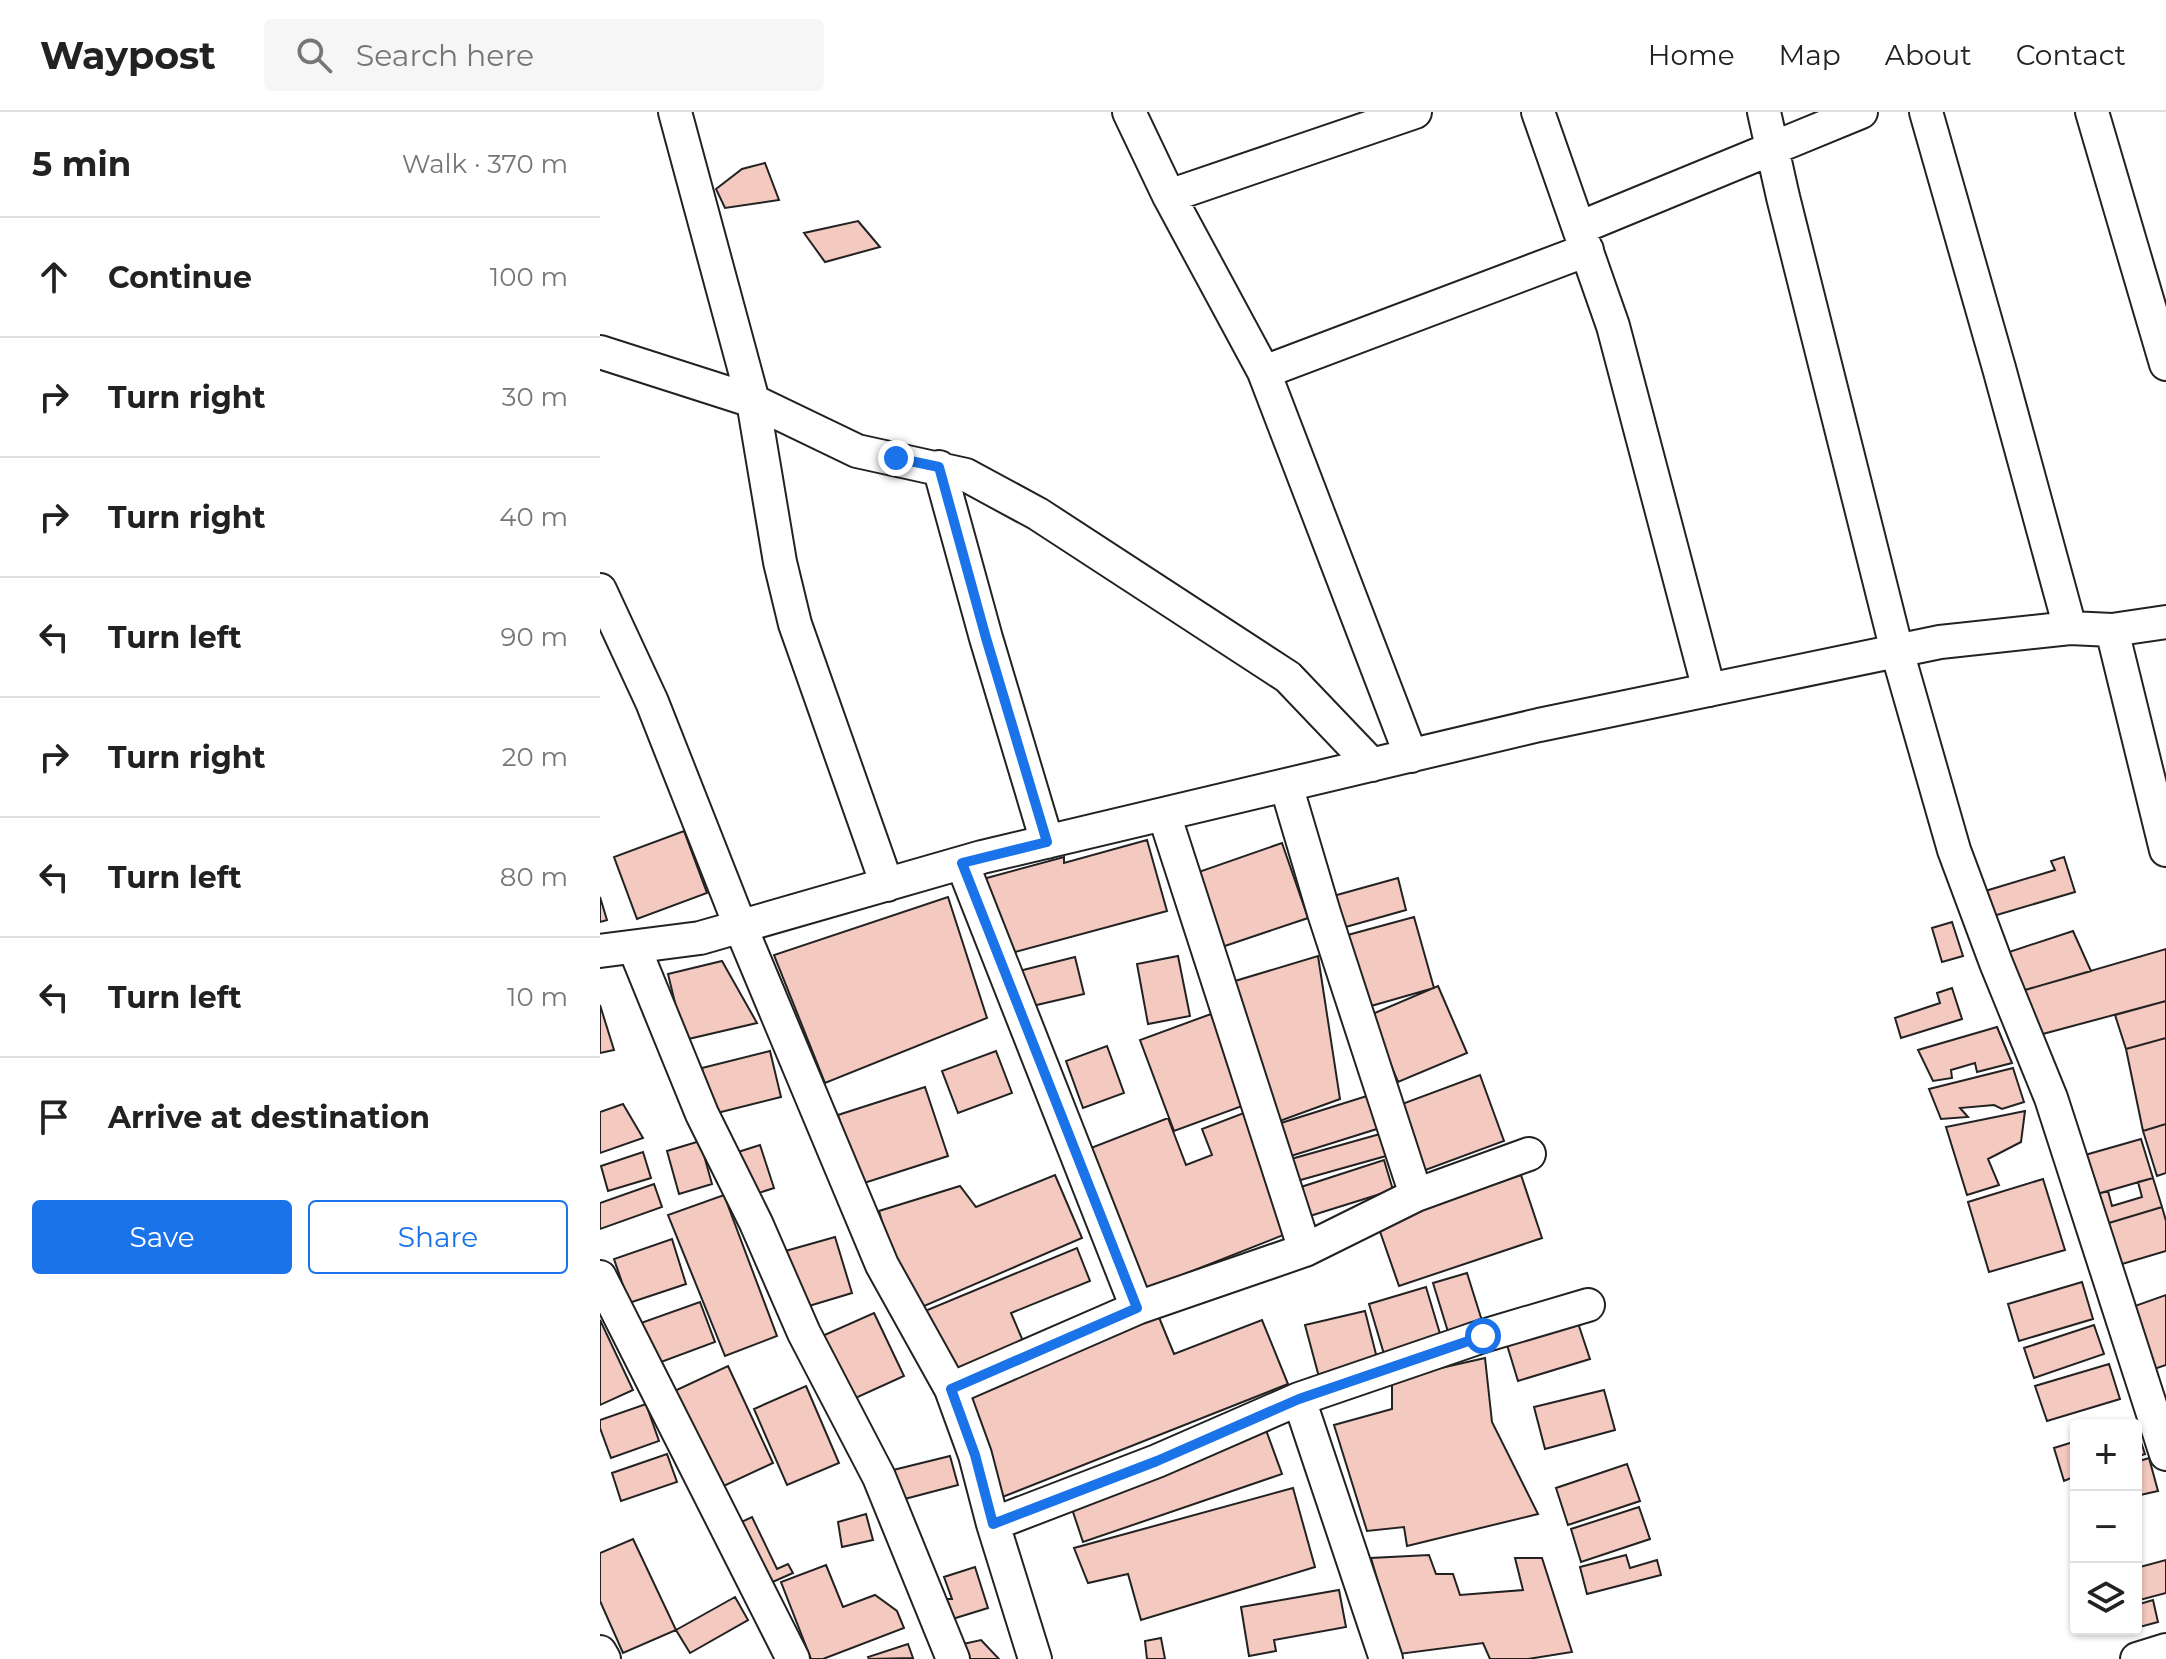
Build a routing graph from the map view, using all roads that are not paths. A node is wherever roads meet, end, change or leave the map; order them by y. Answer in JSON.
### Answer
{"nodes":[{"id":1,"x":675,"y":112,"type":"edge"},
{"id":2,"x":1129,"y":112,"type":"edge"},
{"id":3,"x":1415,"y":112,"type":"edge"},
{"id":4,"x":1538,"y":112,"type":"edge"},
{"id":5,"x":1764,"y":112,"type":"edge"},
{"id":6,"x":1861,"y":112,"type":"edge"},
{"id":7,"x":1926,"y":112,"type":"edge"},
{"id":8,"x":2092,"y":112,"type":"edge"},
{"id":9,"x":1345,"y":123,"type":"edge"},
{"id":10,"x":1771,"y":148,"type":"junction"},
{"id":11,"x":1169,"y":196,"type":"junction"},
{"id":12,"x":1583,"y":239,"type":"junction"},
{"id":13,"x":600,"y":352,"type":"edge"},
{"id":14,"x":2166,"y":364,"type":"edge"},
{"id":15,"x":1264,"y":372,"type":"junction"},
{"id":16,"x":753,"y":401,"type":"junction"},
{"id":17,"x":939,"y":467,"type":"junction"},
{"id":18,"x":600,"y":590,"type":"edge"},
{"id":19,"x":2166,"y":622,"type":"edge"},
{"id":20,"x":2070,"y":628,"type":"junction"},
{"id":21,"x":2112,"y":630,"type":"junction"},
{"id":22,"x":1897,"y":651,"type":"junction"},
{"id":23,"x":1709,"y":690,"type":"junction"},
{"id":24,"x":1411,"y":756,"type":"junction"},
{"id":25,"x":1372,"y":765,"type":"junction"},
{"id":26,"x":1286,"y":785,"type":"junction"},
{"id":27,"x":1164,"y":814,"type":"junction"},
{"id":28,"x":1047,"y":842,"type":"junction"},
{"id":29,"x":2166,"y":850,"type":"edge"},
{"id":30,"x":962,"y":863,"type":"junction"},
{"id":31,"x":887,"y":885,"type":"junction"},
{"id":32,"x":741,"y":928,"type":"junction"},
{"id":33,"x":634,"y":947,"type":"junction"},
{"id":34,"x":600,"y":951,"type":"edge"},
{"id":35,"x":1529,"y":1154,"type":"dead end"},
{"id":36,"x":1416,"y":1195,"type":"junction"},
{"id":37,"x":1305,"y":1250,"type":"junction"},
{"id":38,"x":600,"y":1277,"type":"edge"},
{"id":39,"x":1588,"y":1305,"type":"dead end"},
{"id":40,"x":1137,"y":1308,"type":"junction"},
{"id":41,"x":951,"y":1389,"type":"junction"},
{"id":42,"x":2156,"y":1390,"type":"edge"},
{"id":43,"x":1299,"y":1399,"type":"junction"},
{"id":44,"x":2166,"y":1454,"type":"edge"},
{"id":45,"x":993,"y":1524,"type":"junction"},
{"id":46,"x":2166,"y":1650,"type":"edge"},
{"id":47,"x":600,"y":1652,"type":"edge"},
{"id":48,"x":604,"y":1659,"type":"edge"},
{"id":49,"x":793,"y":1659,"type":"edge"},
{"id":50,"x":953,"y":1659,"type":"edge"},
{"id":51,"x":1035,"y":1659,"type":"edge"},
{"id":52,"x":1386,"y":1659,"type":"edge"},
{"id":53,"x":2137,"y":1659,"type":"edge"}],
"edges":[{"from":1,"to":16,"type":"street"},
{"from":2,"to":11,"type":"street"},
{"from":3,"to":9,"type":"street"},
{"from":4,"to":12,"type":"street"},
{"from":5,"to":10,"type":"street"},
{"from":6,"to":10,"type":"street"},
{"from":7,"to":20,"type":"street"},
{"from":8,"to":14,"type":"street"},
{"from":9,"to":11,"type":"street"},
{"from":10,"to":12,"type":"street"},
{"from":10,"to":22,"type":"street"},
{"from":11,"to":15,"type":"street"},
{"from":12,"to":15,"type":"street"},
{"from":12,"to":23,"type":"street"},
{"from":13,"to":16,"type":"street"},
{"from":15,"to":24,"type":"street"},
{"from":16,"to":17,"type":"street"},
{"from":16,"to":31,"type":"street"},
{"from":17,"to":25,"type":"street"},
{"from":17,"to":28,"type":"street"},
{"from":18,"to":32,"type":"street"},
{"from":19,"to":21,"type":"street"},
{"from":20,"to":21,"type":"street"},
{"from":20,"to":22,"type":"street"},
{"from":21,"to":29,"type":"street"},
{"from":22,"to":23,"type":"street"},
{"from":22,"to":42,"type":"street"},
{"from":23,"to":24,"type":"street"},
{"from":24,"to":25,"type":"street"},
{"from":25,"to":26,"type":"street"},
{"from":26,"to":27,"type":"street"},
{"from":26,"to":36,"type":"street"},
{"from":27,"to":28,"type":"street"},
{"from":27,"to":37,"type":"street"},
{"from":28,"to":30,"type":"street"},
{"from":30,"to":31,"type":"street"},
{"from":30,"to":40,"type":"street"},
{"from":31,"to":32,"type":"street"},
{"from":32,"to":33,"type":"street"},
{"from":32,"to":41,"type":"street"},
{"from":33,"to":34,"type":"street"},
{"from":33,"to":50,"type":"street"},
{"from":35,"to":36,"type":"street"},
{"from":36,"to":37,"type":"street"},
{"from":37,"to":40,"type":"street"},
{"from":38,"to":49,"type":"street"},
{"from":39,"to":43,"type":"street"},
{"from":40,"to":41,"type":"street"},
{"from":41,"to":45,"type":"street"},
{"from":42,"to":44,"type":"street"},
{"from":43,"to":45,"type":"street"},
{"from":43,"to":52,"type":"street"},
{"from":45,"to":51,"type":"street"},
{"from":46,"to":53,"type":"street"},
{"from":47,"to":48,"type":"street"}]}
